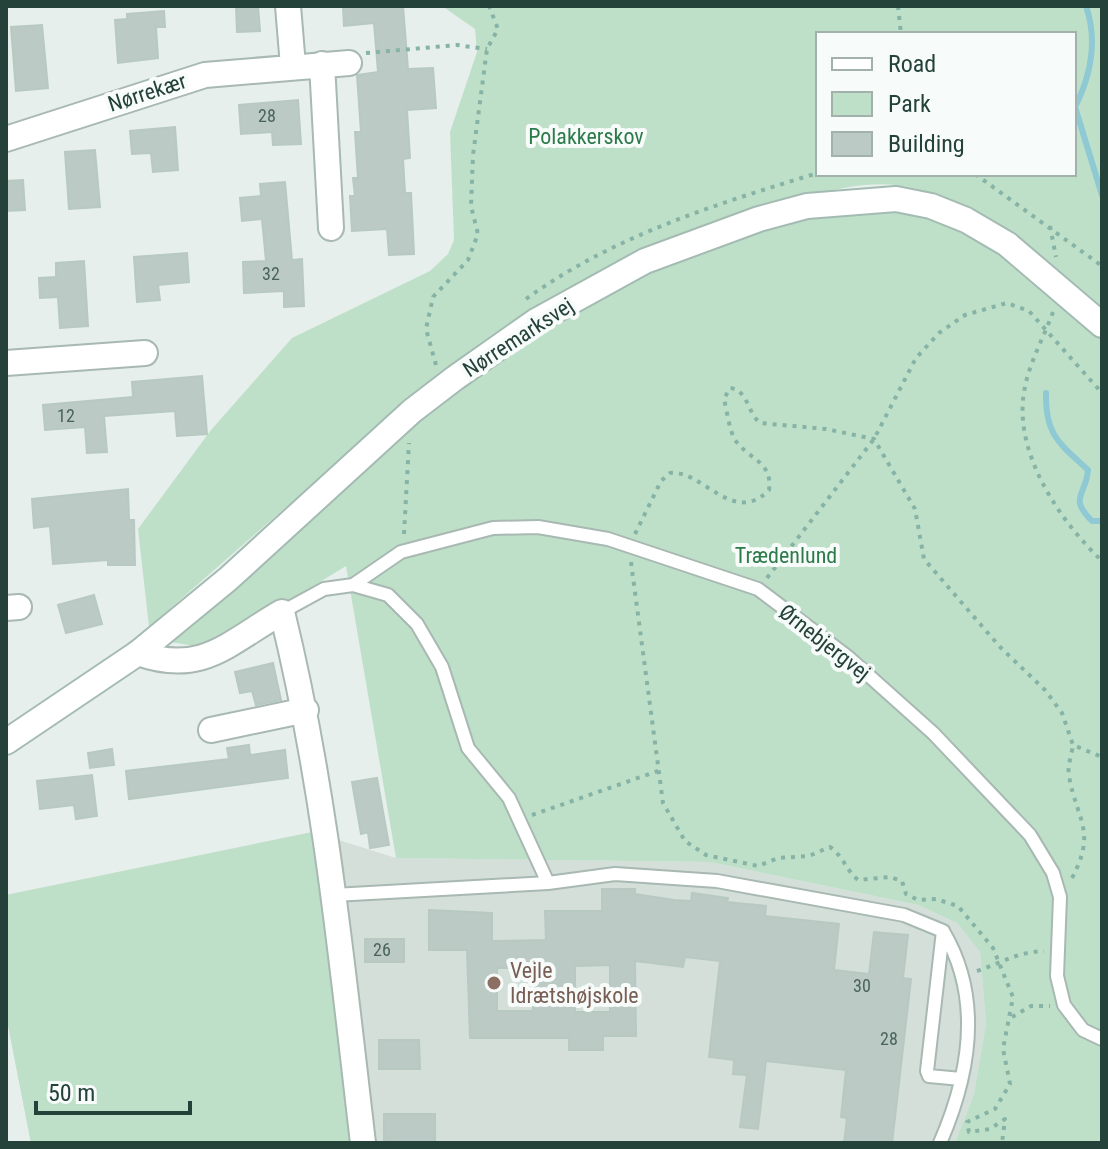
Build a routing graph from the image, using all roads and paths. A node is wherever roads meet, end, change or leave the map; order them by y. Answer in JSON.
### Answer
{"nodes":[{"id":1,"x":288,"y":6,"type":"edge"},
{"id":2,"x":898,"y":6,"type":"edge"},
{"id":3,"x":490,"y":7,"type":"edge"},
{"id":4,"x":901,"y":32,"type":"edge"},
{"id":5,"x":487,"y":49,"type":"junction"},
{"id":6,"x":349,"y":63,"type":"joint"},
{"id":7,"x":322,"y":64,"type":"junction"},
{"id":8,"x":293,"y":66,"type":"junction"},
{"id":9,"x":6,"y":139,"type":"edge"},
{"id":10,"x":978,"y":176,"type":"edge"},
{"id":11,"x":331,"y":228,"type":"dead end"},
{"id":12,"x":1102,"y":266,"type":"edge"},
{"id":13,"x":1062,"y":288,"type":"junction"},
{"id":14,"x":1102,"y":325,"type":"edge"},
{"id":15,"x":1046,"y":331,"type":"junction"},
{"id":16,"x":145,"y":353,"type":"dead end"},
{"id":17,"x":6,"y":363,"type":"edge"},
{"id":18,"x":436,"y":365,"type":"dead end"},
{"id":19,"x":1102,"y":393,"type":"edge"},
{"id":20,"x":412,"y":411,"type":"junction"},
{"id":21,"x":874,"y":439,"type":"junction"},
{"id":22,"x":629,"y":546,"type":"junction"},
{"id":23,"x":401,"y":552,"type":"junction"},
{"id":24,"x":1102,"y":561,"type":"edge"},
{"id":25,"x":353,"y":585,"type":"junction"},
{"id":26,"x":758,"y":589,"type":"junction"},
{"id":27,"x":282,"y":612,"type":"junction"},
{"id":28,"x":138,"y":653,"type":"junction"},
{"id":29,"x":306,"y":710,"type":"junction"},
{"id":30,"x":211,"y":730,"type":"dead end"},
{"id":31,"x":6,"y":742,"type":"edge"},
{"id":32,"x":1073,"y":745,"type":"junction"},
{"id":33,"x":1102,"y":757,"type":"edge"},
{"id":34,"x":658,"y":771,"type":"junction"},
{"id":35,"x":519,"y":820,"type":"junction"},
{"id":36,"x":548,"y":883,"type":"junction"},
{"id":37,"x":334,"y":895,"type":"junction"},
{"id":38,"x":1060,"y":897,"type":"junction"},
{"id":39,"x":943,"y":931,"type":"junction"},
{"id":40,"x":1057,"y":950,"type":"junction"},
{"id":41,"x":1001,"y":963,"type":"junction"},
{"id":42,"x":963,"y":976,"type":"junction"},
{"id":43,"x":1064,"y":1005,"type":"junction"},
{"id":44,"x":1012,"y":1017,"type":"junction"},
{"id":45,"x":1102,"y":1039,"type":"edge"},
{"id":46,"x":961,"y":1079,"type":"junction"},
{"id":47,"x":363,"y":1143,"type":"edge"},
{"id":48,"x":940,"y":1143,"type":"edge"},
{"id":49,"x":1002,"y":1143,"type":"edge"}],
"edges":[{"from":1,"to":8,"type":"street"},
{"from":2,"to":4,"type":"path"},
{"from":3,"to":5,"type":"path"},
{"from":5,"to":6,"type":"path"},
{"from":5,"to":18,"type":"path"},
{"from":6,"to":7,"type":"street","name":"Nørrekær"},
{"from":7,"to":8,"type":"street","name":"Nørrekær"},
{"from":7,"to":11,"type":"street"},
{"from":8,"to":9,"type":"street","name":"Nørrekær"},
{"from":10,"to":12,"type":"path"},
{"from":13,"to":14,"type":"street","name":"Nørremarksvej"},
{"from":13,"to":15,"type":"path"},
{"from":13,"to":20,"type":"street","name":"Nørremarksvej"},
{"from":15,"to":19,"type":"path"},
{"from":15,"to":21,"type":"path"},
{"from":15,"to":24,"type":"path"},
{"from":16,"to":17,"type":"street"},
{"from":20,"to":23,"type":"path"},
{"from":20,"to":28,"type":"street","name":"Nørremarksvej"},
{"from":21,"to":22,"type":"path"},
{"from":21,"to":26,"type":"path"},
{"from":21,"to":32,"type":"path"},
{"from":22,"to":23,"type":"lane","name":"Ørnebjergvej"},
{"from":22,"to":26,"type":"lane","name":"Ørnebjergvej"},
{"from":22,"to":34,"type":"path"},
{"from":23,"to":25,"type":"lane","name":"Ørnebjergvej"},
{"from":25,"to":27,"type":"lane","name":"Ørnebjergvej"},
{"from":25,"to":35,"type":"lane"},
{"from":26,"to":38,"type":"lane","name":"Ørnebjergvej"},
{"from":27,"to":28,"type":"street","name":"Ørnebjergvej"},
{"from":27,"to":29,"type":"street"},
{"from":28,"to":31,"type":"street","name":"Nørremarksvej"},
{"from":29,"to":30,"type":"street"},
{"from":29,"to":37,"type":"street"},
{"from":32,"to":33,"type":"path"},
{"from":32,"to":38,"type":"path"},
{"from":34,"to":35,"type":"path"},
{"from":34,"to":41,"type":"path"},
{"from":35,"to":36,"type":"lane"},
{"from":36,"to":37,"type":"lane"},
{"from":36,"to":39,"type":"lane"},
{"from":37,"to":47,"type":"street"},
{"from":38,"to":40,"type":"lane","name":"Ørnebjergvej"},
{"from":39,"to":42,"type":"lane"},
{"from":39,"to":46,"type":"lane"},
{"from":40,"to":41,"type":"path"},
{"from":40,"to":43,"type":"lane","name":"Ørnebjergvej"},
{"from":41,"to":42,"type":"path"},
{"from":41,"to":44,"type":"path"},
{"from":42,"to":46,"type":"lane"},
{"from":43,"to":44,"type":"path"},
{"from":43,"to":45,"type":"lane"},
{"from":44,"to":49,"type":"path"},
{"from":46,"to":48,"type":"lane"}]}
